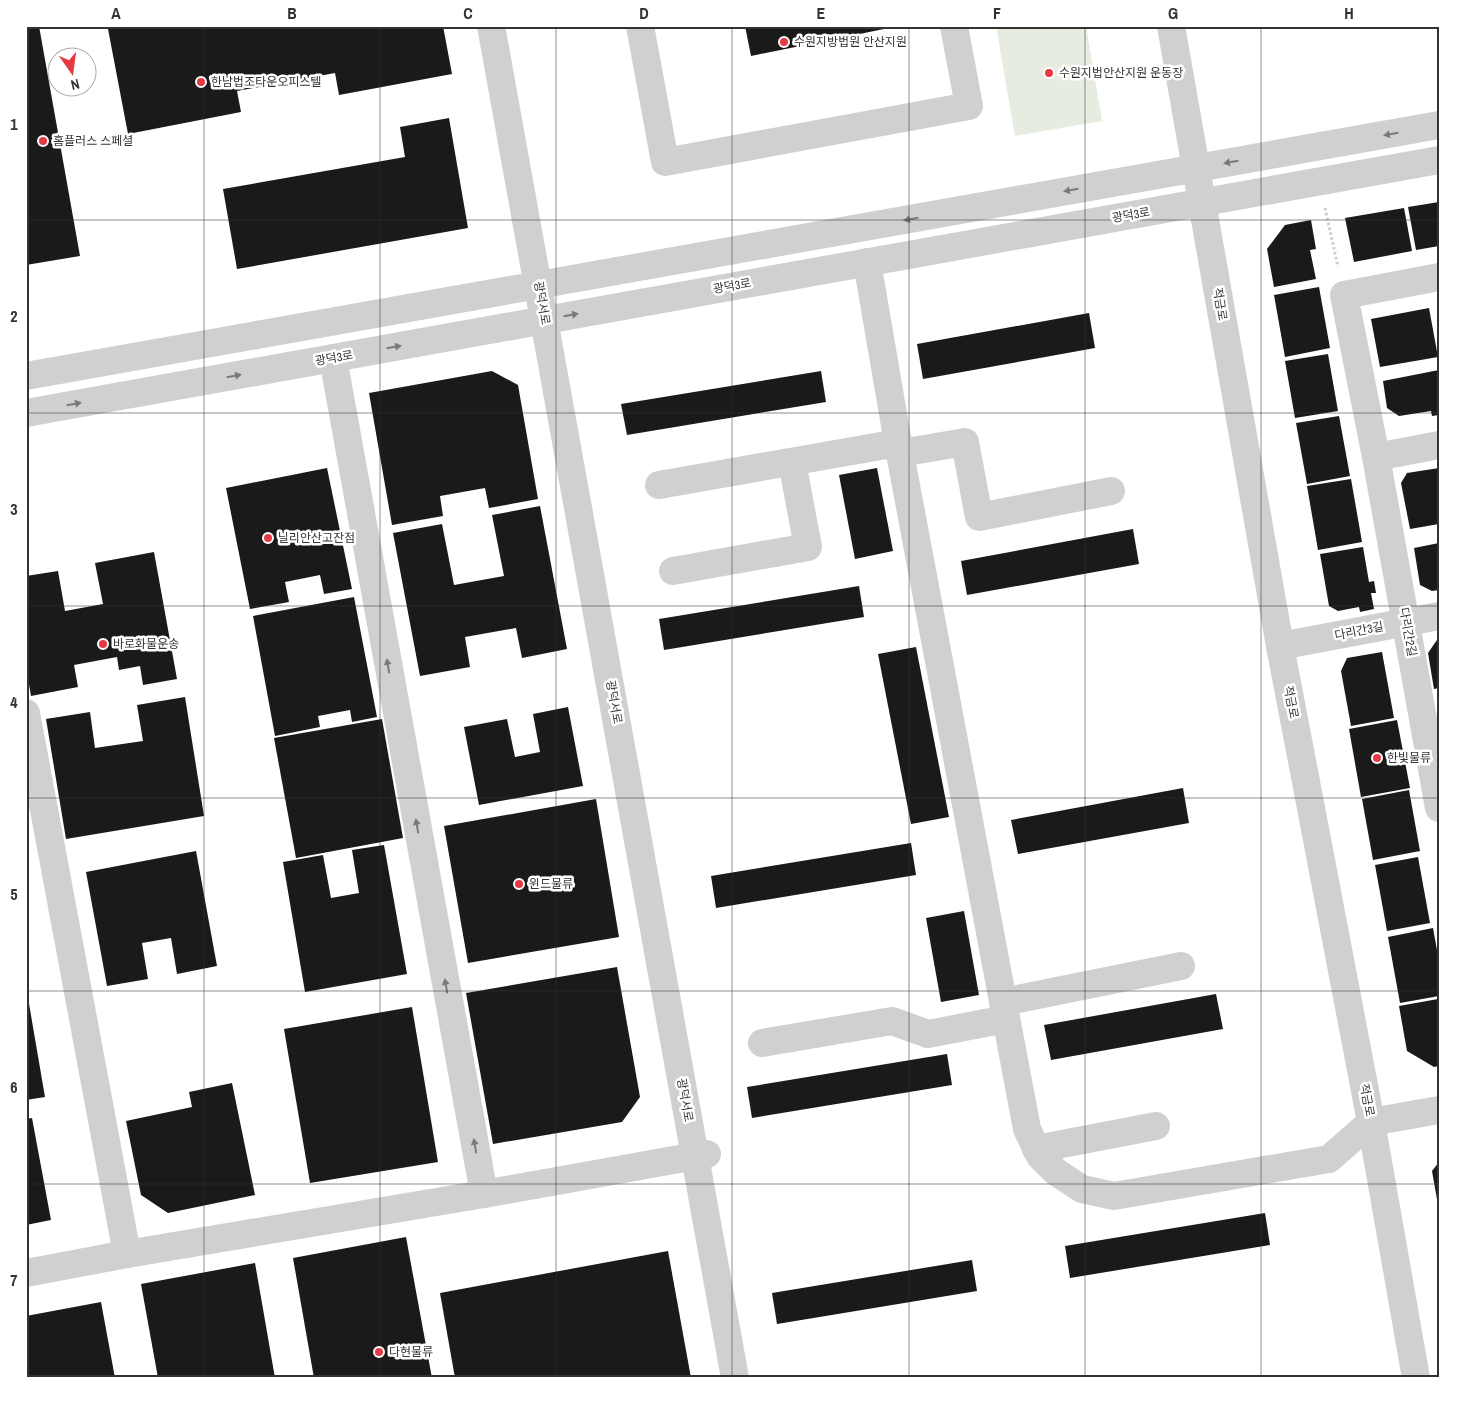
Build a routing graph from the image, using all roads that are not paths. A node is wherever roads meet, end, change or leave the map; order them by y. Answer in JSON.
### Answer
{"nodes":[{"id":1,"x":491,"y":26,"type":"edge"},
{"id":2,"x":640,"y":26,"type":"edge"},
{"id":3,"x":954,"y":26,"type":"edge"},
{"id":4,"x":1171,"y":26,"type":"edge"},
{"id":5,"x":1439,"y":125,"type":"edge"},
{"id":6,"x":1439,"y":160,"type":"edge"},
{"id":7,"x":1197,"y":168,"type":"junction"},
{"id":8,"x":1203,"y":204,"type":"junction"},
{"id":9,"x":867,"y":262,"type":"junction"},
{"id":10,"x":1439,"y":277,"type":"edge"},
{"id":11,"x":539,"y":285,"type":"junction"},
{"id":12,"x":545,"y":320,"type":"junction"},
{"id":13,"x":333,"y":358,"type":"junction"},
{"id":14,"x":26,"y":376,"type":"edge"},
{"id":15,"x":26,"y":413,"type":"edge"},
{"id":16,"x":1439,"y":445,"type":"edge"},
{"id":17,"x":899,"y":448,"type":"junction"},
{"id":18,"x":1376,"y":457,"type":"junction"},
{"id":19,"x":792,"y":462,"type":"junction"},
{"id":20,"x":659,"y":485,"type":"dead end"},
{"id":21,"x":1111,"y":491,"type":"dead end"},
{"id":22,"x":672,"y":571,"type":"dead end"},
{"id":23,"x":1439,"y":616,"type":"edge"},
{"id":24,"x":1406,"y":622,"type":"junction"},
{"id":25,"x":1280,"y":646,"type":"junction"},
{"id":26,"x":26,"y":713,"type":"edge"},
{"id":27,"x":1439,"y":808,"type":"edge"},
{"id":28,"x":1181,"y":966,"type":"dead end"},
{"id":29,"x":1004,"y":1010,"type":"junction"},
{"id":30,"x":762,"y":1043,"type":"dead end"},
{"id":31,"x":1439,"y":1110,"type":"edge"},
{"id":32,"x":1371,"y":1122,"type":"junction"},
{"id":33,"x":1156,"y":1126,"type":"dead end"},
{"id":34,"x":1036,"y":1149,"type":"junction"},
{"id":35,"x":701,"y":1154,"type":"junction"},
{"id":36,"x":484,"y":1194,"type":"junction"},
{"id":37,"x":127,"y":1254,"type":"junction"},
{"id":38,"x":26,"y":1273,"type":"edge"},
{"id":39,"x":735,"y":1378,"type":"edge"},
{"id":40,"x":1416,"y":1378,"type":"edge"}],
"edges":[{"from":1,"to":11,"type":"street","name":"광덕서로"},
{"from":2,"to":3,"type":"street"},
{"from":4,"to":7,"type":"street","name":"적금로"},
{"from":5,"to":7,"type":"street","one_way":true},
{"from":6,"to":8,"type":"street","name":"광덕3로"},
{"from":7,"to":8,"type":"street","name":"적금로"},
{"from":7,"to":11,"type":"street","one_way":true},
{"from":8,"to":9,"type":"street","name":"광덕3로"},
{"from":8,"to":25,"type":"street","name":"적금로"},
{"from":12,"to":9,"type":"street","name":"광덕3로","one_way":true},
{"from":9,"to":17,"type":"street"},
{"from":10,"to":18,"type":"street","name":"다리간2길"},
{"from":11,"to":12,"type":"street","name":"광덕서로"},
{"from":11,"to":14,"type":"street"},
{"from":13,"to":12,"type":"street","name":"광덕3로","one_way":true},
{"from":12,"to":35,"type":"street","name":"광덕서로"},
{"from":15,"to":13,"type":"street","name":"광덕3로","one_way":true},
{"from":36,"to":13,"type":"street","one_way":true},
{"from":16,"to":18,"type":"street"},
{"from":17,"to":19,"type":"street"},
{"from":17,"to":21,"type":"street"},
{"from":17,"to":29,"type":"street"},
{"from":18,"to":24,"type":"street","name":"다리간2길"},
{"from":19,"to":20,"type":"street"},
{"from":19,"to":22,"type":"street"},
{"from":23,"to":24,"type":"street","name":"다리간3길"},
{"from":24,"to":25,"type":"street","name":"다리간3길"},
{"from":24,"to":27,"type":"street","name":"다리간2길"},
{"from":25,"to":32,"type":"street","name":"적금로"},
{"from":26,"to":37,"type":"street"},
{"from":28,"to":29,"type":"street"},
{"from":29,"to":30,"type":"street"},
{"from":29,"to":34,"type":"street"},
{"from":31,"to":32,"type":"street"},
{"from":32,"to":34,"type":"street"},
{"from":32,"to":40,"type":"street","name":"적금로"},
{"from":33,"to":34,"type":"street"},
{"from":35,"to":36,"type":"street"},
{"from":35,"to":39,"type":"street","name":"광덕서로"},
{"from":36,"to":37,"type":"street"},
{"from":37,"to":38,"type":"street"}]}
